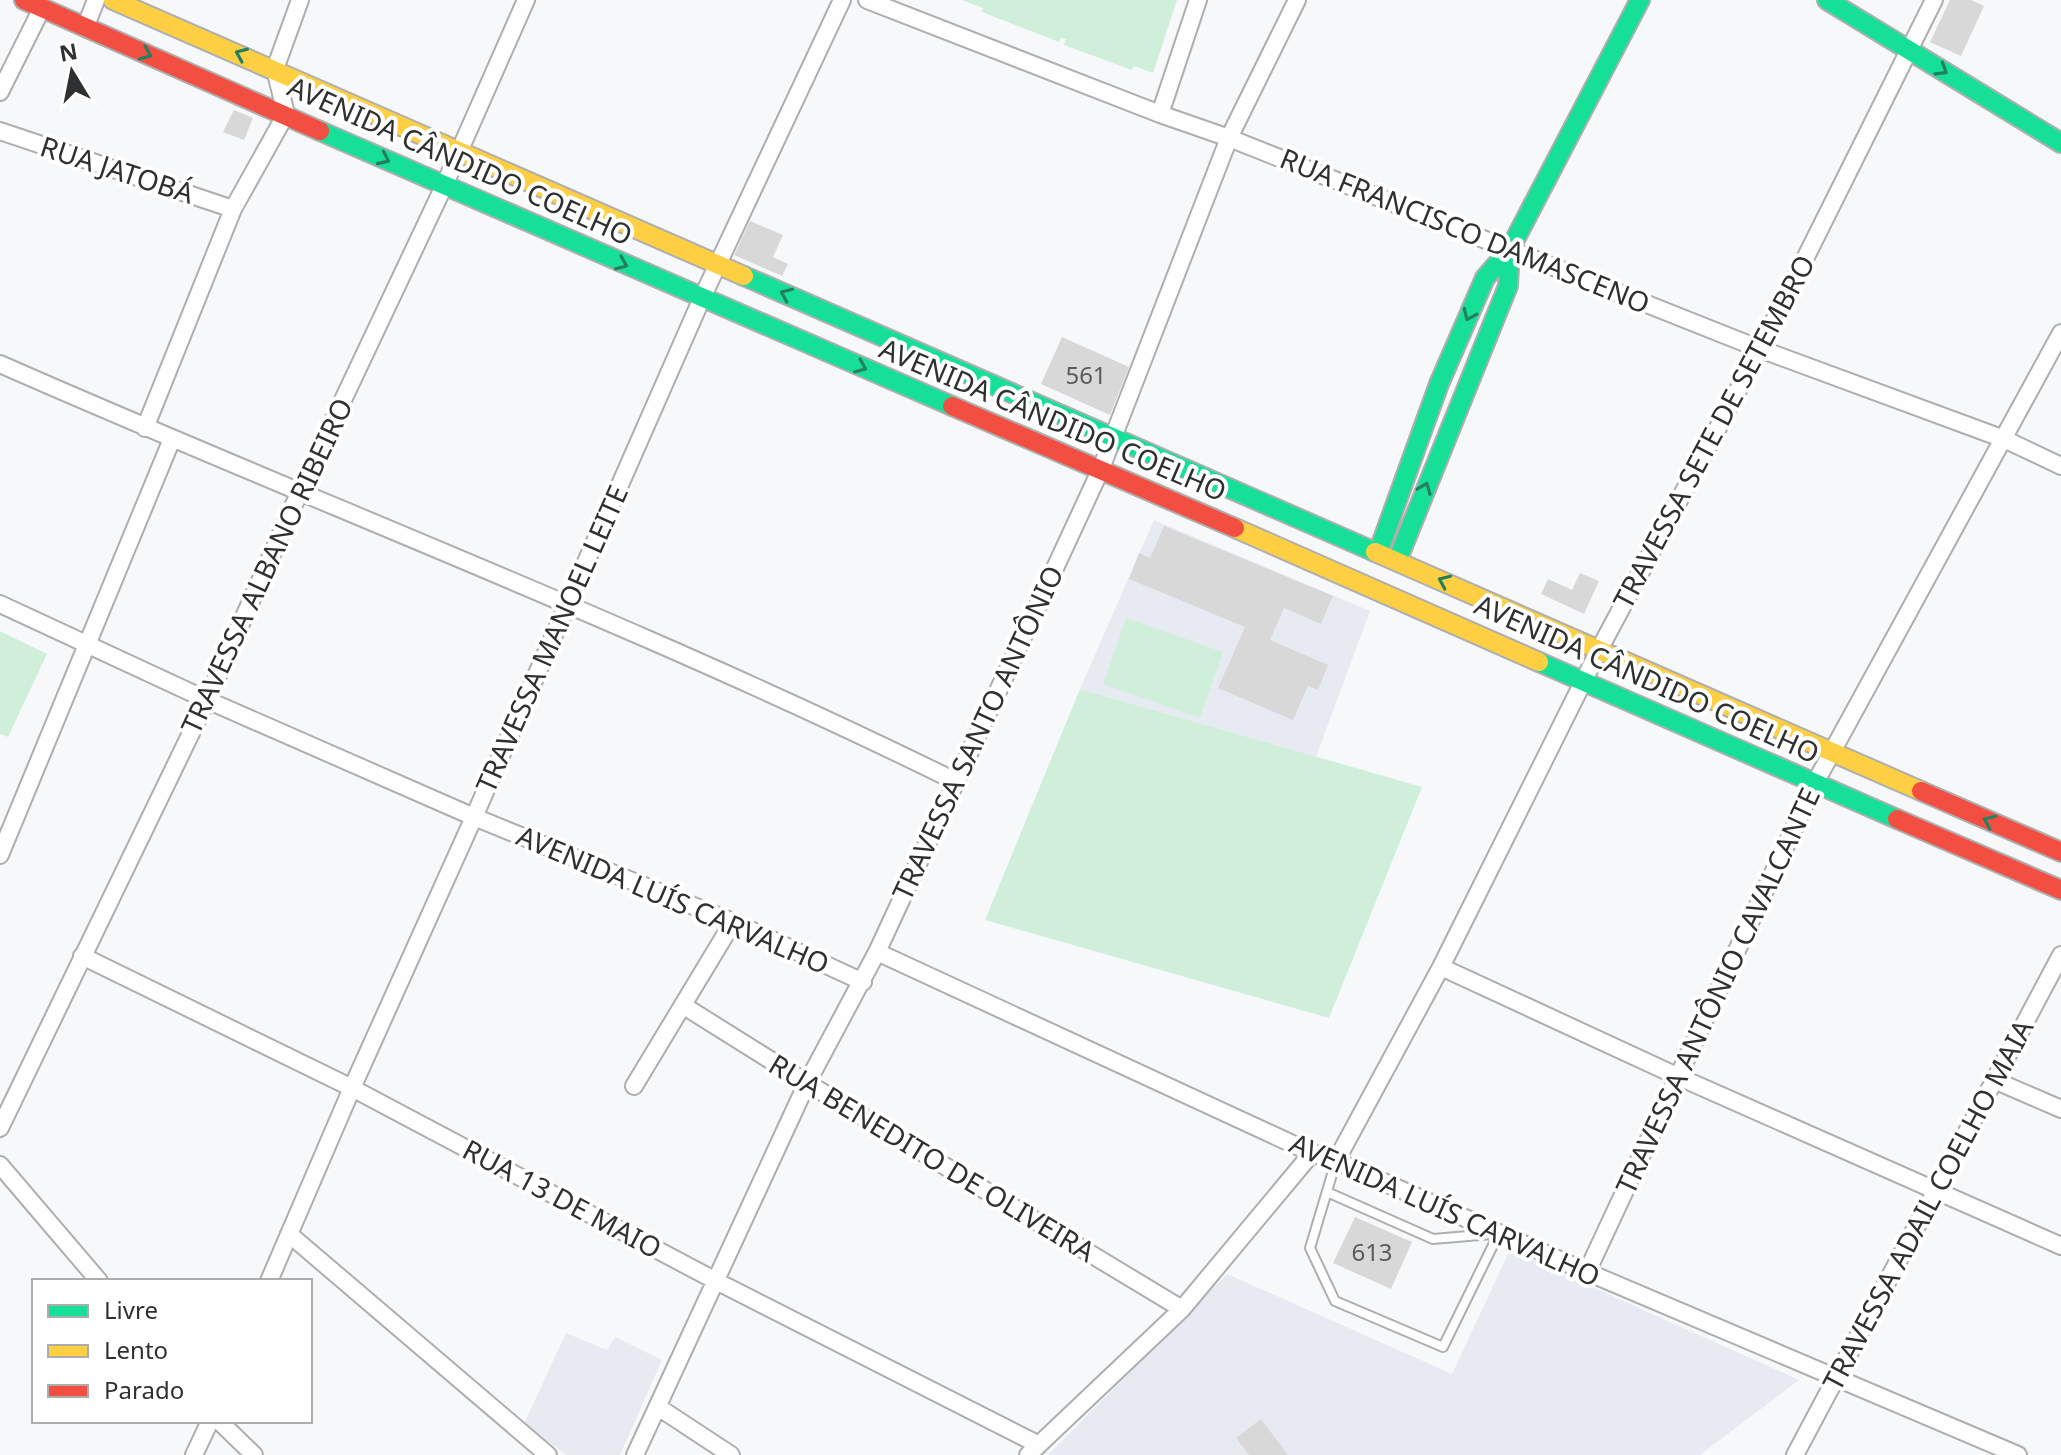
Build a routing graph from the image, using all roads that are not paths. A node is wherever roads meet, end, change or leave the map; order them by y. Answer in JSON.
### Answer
{"nodes":[{"id":1,"x":24,"y":0,"type":"edge"},
{"id":2,"x":96,"y":0,"type":"edge"},
{"id":3,"x":113,"y":0,"type":"edge"},
{"id":4,"x":300,"y":0,"type":"edge"},
{"id":5,"x":526,"y":0,"type":"edge"},
{"id":6,"x":842,"y":0,"type":"edge"},
{"id":7,"x":867,"y":0,"type":"edge"},
{"id":8,"x":1198,"y":0,"type":"edge"},
{"id":9,"x":1297,"y":0,"type":"edge"},
{"id":10,"x":1640,"y":0,"type":"edge"},
{"id":11,"x":1827,"y":0,"type":"edge"},
{"id":12,"x":1934,"y":0,"type":"edge"},
{"id":13,"x":42,"y":8,"type":"junction"},
{"id":14,"x":85,"y":28,"type":"junction"},
{"id":15,"x":1909,"y":49,"type":"junction"},
{"id":16,"x":275,"y":69,"type":"junction"},
{"id":17,"x":0,"y":92,"type":"edge"},
{"id":18,"x":286,"y":114,"type":"junction"},
{"id":19,"x":1160,"y":114,"type":"junction"},
{"id":20,"x":0,"y":131,"type":"edge"},
{"id":21,"x":1229,"y":138,"type":"junction"},
{"id":22,"x":2061,"y":143,"type":"edge"},
{"id":23,"x":459,"y":153,"type":"junction"},
{"id":24,"x":444,"y":186,"type":"junction"},
{"id":25,"x":233,"y":209,"type":"junction"},
{"id":26,"x":1510,"y":249,"type":"junction"},
{"id":27,"x":718,"y":264,"type":"junction"},
{"id":28,"x":702,"y":298,"type":"junction"},
{"id":29,"x":2061,"y":333,"type":"edge"},
{"id":30,"x":1760,"y":349,"type":"junction"},
{"id":31,"x":0,"y":364,"type":"edge"},
{"id":32,"x":1439,"y":384,"type":"junction"},
{"id":33,"x":1462,"y":395,"type":"junction"},
{"id":34,"x":145,"y":428,"type":"junction"},
{"id":35,"x":172,"y":439,"type":"junction"},
{"id":36,"x":2004,"y":439,"type":"junction"},
{"id":37,"x":1113,"y":440,"type":"junction"},
{"id":38,"x":2061,"y":466,"type":"edge"},
{"id":39,"x":1100,"y":471,"type":"junction"},
{"id":40,"x":300,"y":491,"type":"junction"},
{"id":41,"x":1378,"y":553,"type":"junction"},
{"id":42,"x":1397,"y":561,"type":"junction"},
{"id":43,"x":566,"y":603,"type":"junction"},
{"id":44,"x":0,"y":604,"type":"edge"},
{"id":45,"x":85,"y":644,"type":"junction"},
{"id":46,"x":1599,"y":650,"type":"junction"},
{"id":47,"x":1583,"y":682,"type":"junction"},
{"id":48,"x":207,"y":700,"type":"junction"},
{"id":49,"x":1831,"y":752,"type":"junction"},
{"id":50,"x":955,"y":781,"type":"junction"},
{"id":51,"x":1815,"y":783,"type":"junction"},
{"id":52,"x":474,"y":817,"type":"junction"},
{"id":53,"x":2061,"y":852,"type":"edge"},
{"id":54,"x":0,"y":855,"type":"edge"},
{"id":55,"x":2061,"y":890,"type":"edge"},
{"id":56,"x":733,"y":922,"type":"junction"},
{"id":57,"x":877,"y":952,"type":"junction"},
{"id":58,"x":2061,"y":955,"type":"edge"},
{"id":59,"x":82,"y":956,"type":"junction"},
{"id":60,"x":1441,"y":967,"type":"junction"},
{"id":61,"x":863,"y":982,"type":"junction"},
{"id":62,"x":684,"y":1006,"type":"junction"},
{"id":63,"x":1679,"y":1077,"type":"junction"},
{"id":64,"x":1994,"y":1080,"type":"junction"},
{"id":65,"x":807,"y":1083,"type":"junction"},
{"id":66,"x":634,"y":1086,"type":"dead end"},
{"id":67,"x":352,"y":1088,"type":"junction"},
{"id":68,"x":2061,"y":1109,"type":"edge"},
{"id":69,"x":0,"y":1128,"type":"edge"},
{"id":70,"x":1312,"y":1153,"type":"junction"},
{"id":71,"x":1336,"y":1161,"type":"junction"},
{"id":72,"x":0,"y":1165,"type":"edge"},
{"id":73,"x":1937,"y":1190,"type":"junction"},
{"id":74,"x":1327,"y":1192,"type":"junction"},
{"id":75,"x":1499,"y":1233,"type":"junction"},
{"id":76,"x":289,"y":1234,"type":"junction"},
{"id":77,"x":2061,"y":1246,"type":"edge"},
{"id":78,"x":1587,"y":1272,"type":"junction"},
{"id":79,"x":97,"y":1279,"type":"edge"},
{"id":80,"x":270,"y":1279,"type":"edge"},
{"id":81,"x":716,"y":1281,"type":"junction"},
{"id":82,"x":1182,"y":1309,"type":"junction"},
{"id":83,"x":1836,"y":1378,"type":"junction"},
{"id":84,"x":658,"y":1407,"type":"junction"},
{"id":85,"x":209,"y":1423,"type":"edge"},
{"id":86,"x":221,"y":1423,"type":"edge"},
{"id":87,"x":1034,"y":1450,"type":"edge"},
{"id":88,"x":194,"y":1455,"type":"edge"},
{"id":89,"x":254,"y":1455,"type":"edge"},
{"id":90,"x":548,"y":1455,"type":"edge"},
{"id":91,"x":635,"y":1455,"type":"edge"},
{"id":92,"x":731,"y":1455,"type":"edge"},
{"id":93,"x":1795,"y":1455,"type":"edge"},
{"id":94,"x":2018,"y":1455,"type":"edge"}],
"edges":[{"from":1,"to":13,"type":"main road","name":"AVENIDA CÂNDIDO COELHO"},
{"from":2,"to":14,"type":"street"},
{"from":16,"to":3,"type":"main road","name":"AVENIDA CÂNDIDO COELHO","one_way":true},
{"from":4,"to":16,"type":"street"},
{"from":5,"to":23,"type":"street","name":"TRAVESSA ALBANO RIBEIRO"},
{"from":6,"to":27,"type":"street","name":"TRAVESSA MANOEL LEITE"},
{"from":7,"to":19,"type":"street","name":"RUA FRANCISCO DAMASCENO"},
{"from":8,"to":19,"type":"street"},
{"from":9,"to":21,"type":"street","name":"TRAVESSA SANTO ANTÔNIO"},
{"from":10,"to":26,"type":"main road"},
{"from":11,"to":15,"type":"main road"},
{"from":12,"to":15,"type":"street","name":"TRAVESSA SETE DE SETEMBRO"},
{"from":13,"to":14,"type":"main road","name":"AVENIDA CÂNDIDO COELHO"},
{"from":13,"to":17,"type":"street"},
{"from":14,"to":18,"type":"main road","name":"AVENIDA CÂNDIDO COELHO","one_way":true},
{"from":15,"to":22,"type":"main road","one_way":true},
{"from":15,"to":30,"type":"street","name":"TRAVESSA SETE DE SETEMBRO"},
{"from":16,"to":18,"type":"street"},
{"from":16,"to":23,"type":"main road","name":"AVENIDA CÂNDIDO COELHO"},
{"from":18,"to":24,"type":"main road","name":"AVENIDA CÂNDIDO COELHO","one_way":true},
{"from":18,"to":25,"type":"street"},
{"from":19,"to":21,"type":"street","name":"RUA FRANCISCO DAMASCENO"},
{"from":20,"to":25,"type":"street","name":"RUA JATOBÁ"},
{"from":21,"to":26,"type":"street","name":"RUA FRANCISCO DAMASCENO"},
{"from":21,"to":37,"type":"street","name":"TRAVESSA SANTO ANTÔNIO"},
{"from":23,"to":24,"type":"street","name":"TRAVESSA ALBANO RIBEIRO"},
{"from":23,"to":27,"type":"main road","name":"AVENIDA CÂNDIDO COELHO"},
{"from":24,"to":28,"type":"main road","name":"AVENIDA CÂNDIDO COELHO","one_way":true},
{"from":24,"to":40,"type":"street","name":"TRAVESSA ALBANO RIBEIRO"},
{"from":25,"to":34,"type":"street"},
{"from":26,"to":30,"type":"street","name":"RUA FRANCISCO DAMASCENO"},
{"from":26,"to":32,"type":"main road","one_way":true},
{"from":26,"to":33,"type":"main road"},
{"from":27,"to":28,"type":"street","name":"TRAVESSA MANOEL LEITE"},
{"from":37,"to":27,"type":"main road","name":"AVENIDA CÂNDIDO COELHO","one_way":true},
{"from":28,"to":39,"type":"main road","name":"AVENIDA CÂNDIDO COELHO","one_way":true},
{"from":28,"to":43,"type":"street","name":"TRAVESSA MANOEL LEITE"},
{"from":29,"to":36,"type":"street","name":"TRAVESSA ANTÔNIO CAVALCANTE"},
{"from":30,"to":36,"type":"street","name":"RUA FRANCISCO DAMASCENO"},
{"from":30,"to":46,"type":"street","name":"TRAVESSA SETE DE SETEMBRO"},
{"from":31,"to":34,"type":"street"},
{"from":32,"to":33,"type":"main road"},
{"from":32,"to":41,"type":"main road"},
{"from":42,"to":33,"type":"main road","one_way":true},
{"from":34,"to":35,"type":"street"},
{"from":35,"to":40,"type":"street"},
{"from":35,"to":45,"type":"street"},
{"from":36,"to":38,"type":"street","name":"RUA FRANCISCO DAMASCENO"},
{"from":36,"to":49,"type":"street","name":"TRAVESSA ANTÔNIO CAVALCANTE"},
{"from":37,"to":39,"type":"street","name":"TRAVESSA SANTO ANTÔNIO"},
{"from":37,"to":41,"type":"main road","name":"AVENIDA CÂNDIDO COELHO"},
{"from":39,"to":47,"type":"main road","name":"AVENIDA CÂNDIDO COELHO"},
{"from":39,"to":50,"type":"street","name":"TRAVESSA SANTO ANTÔNIO"},
{"from":40,"to":43,"type":"street"},
{"from":40,"to":48,"type":"street","name":"TRAVESSA ALBANO RIBEIRO"},
{"from":41,"to":42,"type":"main road","name":"AVENIDA CÂNDIDO COELHO"},
{"from":46,"to":42,"type":"main road","name":"AVENIDA CÂNDIDO COELHO","one_way":true},
{"from":43,"to":50,"type":"street"},
{"from":43,"to":52,"type":"street","name":"TRAVESSA MANOEL LEITE"},
{"from":44,"to":45,"type":"street","name":"AVENIDA LUÍS CARVALHO"},
{"from":45,"to":48,"type":"street","name":"AVENIDA LUÍS CARVALHO"},
{"from":45,"to":54,"type":"street"},
{"from":46,"to":47,"type":"street","name":"TRAVESSA SETE DE SETEMBRO"},
{"from":46,"to":49,"type":"main road","name":"AVENIDA CÂNDIDO COELHO"},
{"from":47,"to":51,"type":"main road","name":"AVENIDA CÂNDIDO COELHO"},
{"from":47,"to":60,"type":"street","name":"TRAVESSA SETE DE SETEMBRO"},
{"from":48,"to":52,"type":"street","name":"AVENIDA LUÍS CARVALHO"},
{"from":48,"to":59,"type":"street","name":"TRAVESSA ALBANO RIBEIRO"},
{"from":49,"to":51,"type":"street","name":"TRAVESSA ANTÔNIO CAVALCANTE"},
{"from":53,"to":49,"type":"main road","name":"AVENIDA CÂNDIDO COELHO","one_way":true},
{"from":50,"to":57,"type":"street","name":"TRAVESSA SANTO ANTÔNIO"},
{"from":51,"to":55,"type":"main road","name":"AVENIDA CÂNDIDO COELHO"},
{"from":51,"to":63,"type":"street","name":"TRAVESSA ANTÔNIO CAVALCANTE"},
{"from":52,"to":56,"type":"street","name":"AVENIDA LUÍS CARVALHO"},
{"from":52,"to":67,"type":"street","name":"TRAVESSA MANOEL LEITE"},
{"from":56,"to":61,"type":"street","name":"AVENIDA LUÍS CARVALHO"},
{"from":56,"to":62,"type":"street"},
{"from":57,"to":61,"type":"street","name":"TRAVESSA SANTO ANTÔNIO"},
{"from":57,"to":70,"type":"street","name":"AVENIDA LUÍS CARVALHO"},
{"from":58,"to":64,"type":"street","name":"TRAVESSA ADAIL COELHO MAIA"},
{"from":59,"to":67,"type":"street","name":"RUA 13 DE MAIO"},
{"from":59,"to":69,"type":"street","name":"TRAVESSA ALBANO RIBEIRO"},
{"from":60,"to":63,"type":"street"},
{"from":60,"to":71,"type":"street","name":"TRAVESSA SETE DE SETEMBRO"},
{"from":61,"to":65,"type":"street","name":"TRAVESSA SANTO ANTÔNIO"},
{"from":62,"to":65,"type":"street","name":"RUA BENEDITO DE OLIVEIRA"},
{"from":62,"to":66,"type":"street"},
{"from":63,"to":73,"type":"street"},
{"from":63,"to":78,"type":"street","name":"TRAVESSA ANTÔNIO CAVALCANTE"},
{"from":64,"to":68,"type":"street"},
{"from":64,"to":73,"type":"street","name":"TRAVESSA ADAIL COELHO MAIA"},
{"from":65,"to":81,"type":"street","name":"TRAVESSA SANTO ANTÔNIO"},
{"from":65,"to":82,"type":"street","name":"RUA BENEDITO DE OLIVEIRA"},
{"from":67,"to":76,"type":"street","name":"TRAVESSA MANOEL LEITE"},
{"from":67,"to":81,"type":"street","name":"RUA 13 DE MAIO"},
{"from":70,"to":71,"type":"street","name":"AVENIDA LUÍS CARVALHO"},
{"from":70,"to":82,"type":"street"},
{"from":71,"to":74,"type":"lane"},
{"from":71,"to":75,"type":"street","name":"AVENIDA LUÍS CARVALHO"},
{"from":72,"to":79,"type":"street"},
{"from":73,"to":77,"type":"street"},
{"from":73,"to":83,"type":"street","name":"TRAVESSA ADAIL COELHO MAIA"},
{"from":74,"to":75,"type":"lane"},
{"from":74,"to":75,"type":"lane"},
{"from":75,"to":78,"type":"street","name":"AVENIDA LUÍS CARVALHO"},
{"from":76,"to":80,"type":"street","name":"TRAVESSA MANOEL LEITE"},
{"from":76,"to":90,"type":"street"},
{"from":78,"to":83,"type":"street","name":"AVENIDA LUÍS CARVALHO"},
{"from":81,"to":84,"type":"street","name":"TRAVESSA SANTO ANTÔNIO"},
{"from":81,"to":87,"type":"street","name":"RUA 13 DE MAIO"},
{"from":82,"to":87,"type":"street"},
{"from":83,"to":93,"type":"street","name":"TRAVESSA ADAIL COELHO MAIA"},
{"from":83,"to":94,"type":"street","name":"AVENIDA LUÍS CARVALHO"},
{"from":84,"to":91,"type":"street","name":"TRAVESSA SANTO ANTÔNIO"},
{"from":84,"to":92,"type":"street"},
{"from":85,"to":88,"type":"street"},
{"from":86,"to":89,"type":"street"}]}
